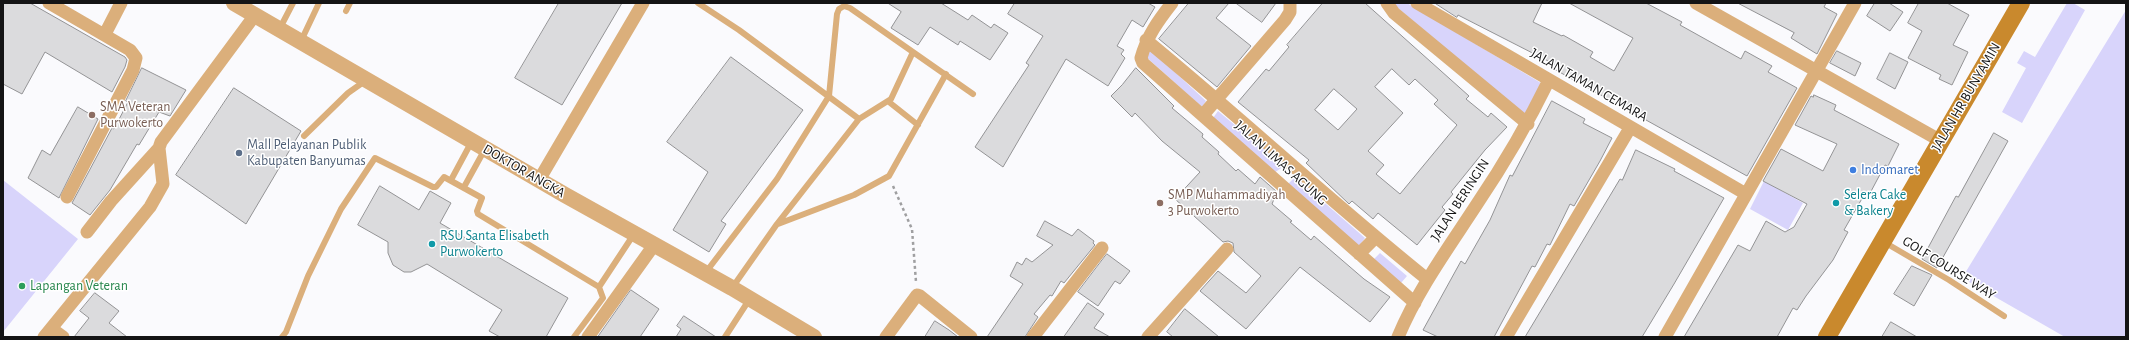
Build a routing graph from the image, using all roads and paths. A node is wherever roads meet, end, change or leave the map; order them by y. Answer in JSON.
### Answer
{"nodes":[{"id":1,"x":49,"y":3,"type":"edge"},
{"id":2,"x":121,"y":3,"type":"edge"},
{"id":3,"x":234,"y":3,"type":"edge"},
{"id":4,"x":293,"y":3,"type":"edge"},
{"id":5,"x":319,"y":3,"type":"edge"},
{"id":6,"x":350,"y":3,"type":"edge"},
{"id":7,"x":643,"y":3,"type":"edge"},
{"id":8,"x":698,"y":3,"type":"edge"},
{"id":9,"x":1172,"y":3,"type":"edge"},
{"id":10,"x":1290,"y":3,"type":"edge"},
{"id":11,"x":1387,"y":3,"type":"edge"},
{"id":12,"x":1417,"y":3,"type":"edge"},
{"id":13,"x":1696,"y":3,"type":"edge"},
{"id":14,"x":1855,"y":3,"type":"edge"},
{"id":15,"x":2021,"y":3,"type":"edge"},
{"id":16,"x":346,"y":11,"type":"dead end"},
{"id":17,"x":255,"y":15,"type":"junction"},
{"id":18,"x":280,"y":28,"type":"junction"},
{"id":19,"x":105,"y":34,"type":"junction"},
{"id":20,"x":1146,"y":40,"type":"junction"},
{"id":21,"x":301,"y":41,"type":"junction"},
{"id":22,"x":913,"y":52,"type":"junction"},
{"id":23,"x":1816,"y":69,"type":"junction"},
{"id":24,"x":946,"y":74,"type":"junction"},
{"id":25,"x":367,"y":80,"type":"junction"},
{"id":26,"x":1549,"y":80,"type":"junction"},
{"id":27,"x":973,"y":94,"type":"dead end"},
{"id":28,"x":829,"y":96,"type":"junction"},
{"id":29,"x":1218,"y":98,"type":"junction"},
{"id":30,"x":888,"y":102,"type":"junction"},
{"id":31,"x":1203,"y":114,"type":"junction"},
{"id":32,"x":859,"y":119,"type":"junction"},
{"id":33,"x":1528,"y":124,"type":"junction"},
{"id":34,"x":918,"y":125,"type":"junction"},
{"id":35,"x":1630,"y":128,"type":"junction"},
{"id":36,"x":304,"y":136,"type":"dead end"},
{"id":37,"x":1941,"y":141,"type":"junction"},
{"id":38,"x":479,"y":145,"type":"junction"},
{"id":39,"x":159,"y":148,"type":"junction"},
{"id":40,"x":1294,"y":167,"type":"junction"},
{"id":41,"x":889,"y":176,"type":"junction"},
{"id":42,"x":451,"y":180,"type":"junction"},
{"id":43,"x":539,"y":180,"type":"junction"},
{"id":44,"x":1278,"y":183,"type":"junction"},
{"id":45,"x":464,"y":187,"type":"junction"},
{"id":46,"x":1746,"y":194,"type":"junction"},
{"id":47,"x":67,"y":197,"type":"dead end"},
{"id":48,"x":776,"y":224,"type":"junction"},
{"id":49,"x":87,"y":232,"type":"dead end"},
{"id":50,"x":634,"y":234,"type":"junction"},
{"id":51,"x":1375,"y":238,"type":"junction"},
{"id":52,"x":1882,"y":241,"type":"junction"},
{"id":53,"x":654,"y":245,"type":"junction"},
{"id":54,"x":1102,"y":248,"type":"dead end"},
{"id":55,"x":1227,"y":249,"type":"dead end"},
{"id":56,"x":1359,"y":254,"type":"junction"},
{"id":57,"x":706,"y":274,"type":"junction"},
{"id":58,"x":1427,"y":279,"type":"junction"},
{"id":59,"x":599,"y":287,"type":"junction"},
{"id":60,"x":732,"y":288,"type":"junction"},
{"id":61,"x":917,"y":295,"type":"junction"},
{"id":62,"x":750,"y":299,"type":"junction"},
{"id":63,"x":1415,"y":303,"type":"junction"},
{"id":64,"x":2004,"y":316,"type":"dead end"},
{"id":65,"x":48,"y":333,"type":"edge"},
{"id":66,"x":1403,"y":335,"type":"edge"},
{"id":67,"x":63,"y":337,"type":"edge"},
{"id":68,"x":282,"y":337,"type":"edge"},
{"id":69,"x":574,"y":337,"type":"edge"},
{"id":70,"x":588,"y":337,"type":"edge"},
{"id":71,"x":725,"y":337,"type":"edge"},
{"id":72,"x":814,"y":337,"type":"edge"},
{"id":73,"x":886,"y":337,"type":"edge"},
{"id":74,"x":972,"y":337,"type":"edge"},
{"id":75,"x":1033,"y":337,"type":"edge"},
{"id":76,"x":1148,"y":337,"type":"edge"},
{"id":77,"x":1506,"y":337,"type":"edge"},
{"id":78,"x":1665,"y":337,"type":"edge"},
{"id":79,"x":1827,"y":337,"type":"edge"}],
"edges":[{"from":1,"to":19,"type":"street"},
{"from":2,"to":19,"type":"street"},
{"from":3,"to":17,"type":"street","name":"DOKTOR ANGKA"},
{"from":4,"to":18,"type":"lane"},
{"from":5,"to":21,"type":"lane"},
{"from":6,"to":16,"type":"lane"},
{"from":7,"to":43,"type":"street"},
{"from":8,"to":28,"type":"lane"},
{"from":9,"to":20,"type":"street","name":"JALAN LIMAS AGUNG"},
{"from":10,"to":29,"type":"street"},
{"from":11,"to":33,"type":"street"},
{"from":12,"to":26,"type":"street","name":"JALAN TAMAN CEMARA"},
{"from":13,"to":23,"type":"street"},
{"from":14,"to":23,"type":"street"},
{"from":15,"to":37,"type":"main road","name":"JALAN HR BUNYAMIN"},
{"from":17,"to":18,"type":"street","name":"DOKTOR ANGKA"},
{"from":17,"to":39,"type":"street"},
{"from":18,"to":21,"type":"street","name":"DOKTOR ANGKA"},
{"from":19,"to":47,"type":"street"},
{"from":20,"to":29,"type":"street","name":"JALAN LIMAS AGUNG"},
{"from":20,"to":31,"type":"street","name":"JALAN LIMAS AGUNG"},
{"from":21,"to":25,"type":"street","name":"DOKTOR ANGKA"},
{"from":22,"to":24,"type":"lane"},
{"from":22,"to":28,"type":"lane"},
{"from":22,"to":30,"type":"lane"},
{"from":23,"to":37,"type":"street"},
{"from":23,"to":46,"type":"street"},
{"from":24,"to":27,"type":"lane"},
{"from":24,"to":34,"type":"lane"},
{"from":25,"to":36,"type":"lane"},
{"from":25,"to":38,"type":"street","name":"DOKTOR ANGKA"},
{"from":26,"to":33,"type":"street","name":"JALAN BERINGIN"},
{"from":26,"to":35,"type":"street","name":"JALAN TAMAN CEMARA"},
{"from":28,"to":32,"type":"lane"},
{"from":28,"to":57,"type":"lane"},
{"from":29,"to":31,"type":"street"},
{"from":29,"to":40,"type":"street","name":"JALAN LIMAS AGUNG"},
{"from":30,"to":32,"type":"lane"},
{"from":30,"to":34,"type":"lane"},
{"from":31,"to":44,"type":"street","name":"JALAN LIMAS AGUNG"},
{"from":32,"to":48,"type":"lane"},
{"from":33,"to":58,"type":"street","name":"JALAN BERINGIN"},
{"from":34,"to":41,"type":"lane"},
{"from":35,"to":46,"type":"street","name":"JALAN TAMAN CEMARA"},
{"from":35,"to":77,"type":"street"},
{"from":37,"to":52,"type":"main road","name":"JALAN HR BUNYAMIN"},
{"from":38,"to":42,"type":"lane"},
{"from":38,"to":43,"type":"street","name":"DOKTOR ANGKA"},
{"from":38,"to":45,"type":"lane"},
{"from":39,"to":49,"type":"street"},
{"from":39,"to":65,"type":"street"},
{"from":40,"to":44,"type":"street"},
{"from":40,"to":51,"type":"street","name":"JALAN LIMAS AGUNG"},
{"from":41,"to":48,"type":"lane"},
{"from":41,"to":61,"type":"path"},
{"from":42,"to":45,"type":"lane"},
{"from":42,"to":68,"type":"lane"},
{"from":43,"to":50,"type":"street","name":"DOKTOR ANGKA"},
{"from":44,"to":56,"type":"street","name":"JALAN LIMAS AGUNG"},
{"from":45,"to":59,"type":"lane"},
{"from":46,"to":78,"type":"street"},
{"from":48,"to":60,"type":"lane"},
{"from":50,"to":53,"type":"street","name":"DOKTOR ANGKA"},
{"from":50,"to":59,"type":"lane"},
{"from":51,"to":56,"type":"street"},
{"from":51,"to":58,"type":"street","name":"JALAN LIMAS AGUNG"},
{"from":52,"to":64,"type":"lane","name":"GOLF COURSE WAY"},
{"from":52,"to":79,"type":"main road","name":"JALAN HR BUNYAMIN"},
{"from":53,"to":57,"type":"street","name":"DOKTOR ANGKA"},
{"from":53,"to":70,"type":"street"},
{"from":54,"to":75,"type":"street"},
{"from":55,"to":76,"type":"street"},
{"from":56,"to":63,"type":"street","name":"JALAN LIMAS AGUNG"},
{"from":57,"to":60,"type":"street","name":"DOKTOR ANGKA"},
{"from":58,"to":63,"type":"street","name":"JALAN BERINGIN"},
{"from":59,"to":69,"type":"lane"},
{"from":60,"to":62,"type":"street","name":"DOKTOR ANGKA"},
{"from":61,"to":73,"type":"street"},
{"from":61,"to":74,"type":"street"},
{"from":62,"to":71,"type":"lane"},
{"from":62,"to":72,"type":"street","name":"DOKTOR ANGKA"},
{"from":63,"to":66,"type":"street","name":"JALAN BERINGIN"},
{"from":65,"to":67,"type":"street"}]}
